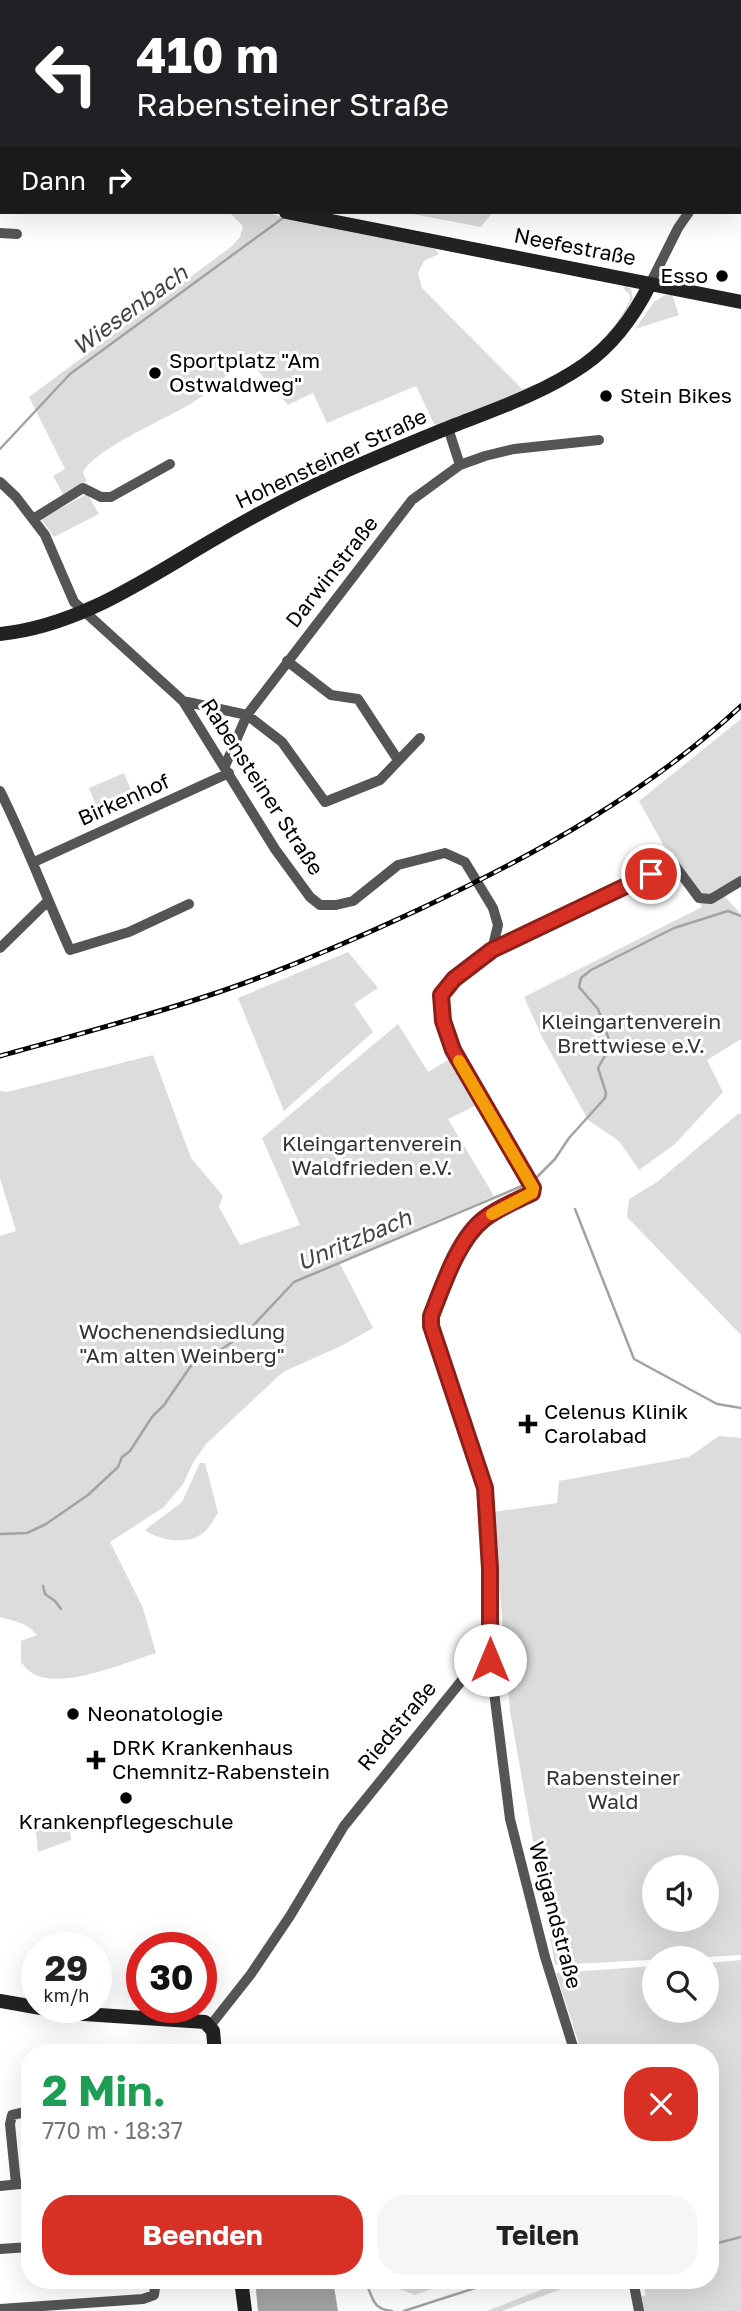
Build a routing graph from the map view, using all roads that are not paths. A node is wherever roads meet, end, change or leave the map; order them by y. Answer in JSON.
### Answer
{"nodes":[{"id":1,"x":297,"y":214,"type":"edge"},
{"id":2,"x":688,"y":214,"type":"edge"},
{"id":3,"x":0,"y":233,"type":"edge"},
{"id":4,"x":17,"y":234,"type":"dead end"},
{"id":5,"x":650,"y":284,"type":"junction"},
{"id":6,"x":741,"y":302,"type":"edge"},
{"id":7,"x":448,"y":428,"type":"junction"},
{"id":8,"x":599,"y":440,"type":"dead end"},
{"id":9,"x":170,"y":464,"type":"dead end"},
{"id":10,"x":460,"y":465,"type":"junction"},
{"id":11,"x":0,"y":482,"type":"edge"},
{"id":12,"x":33,"y":519,"type":"junction"},
{"id":13,"x":84,"y":612,"type":"junction"},
{"id":14,"x":0,"y":634,"type":"edge"},
{"id":15,"x":287,"y":661,"type":"junction"},
{"id":16,"x":183,"y":701,"type":"junction"},
{"id":17,"x":247,"y":715,"type":"junction"},
{"id":18,"x":420,"y":738,"type":"dead end"},
{"id":19,"x":398,"y":760,"type":"junction"},
{"id":20,"x":227,"y":769,"type":"junction"},
{"id":21,"x":0,"y":791,"type":"edge"},
{"id":22,"x":34,"y":862,"type":"junction"},
{"id":23,"x":741,"y":881,"type":"edge"},
{"id":24,"x":48,"y":901,"type":"junction"},
{"id":25,"x":189,"y":904,"type":"dead end"},
{"id":26,"x":0,"y":948,"type":"edge"},
{"id":27,"x":492,"y":950,"type":"junction"},
{"id":28,"x":427,"y":994,"type":"dead end"},
{"id":29,"x":441,"y":995,"type":"junction"},
{"id":30,"x":490,"y":1660,"type":"junction"},
{"id":31,"x":0,"y":2001,"type":"edge"},
{"id":32,"x":210,"y":2026,"type":"junction"},
{"id":33,"x":214,"y":2044,"type":"edge"},
{"id":34,"x":572,"y":2044,"type":"edge"},
{"id":35,"x":21,"y":2113,"type":"edge"},
{"id":36,"x":16,"y":2184,"type":"junction"},
{"id":37,"x":21,"y":2184,"type":"edge"},
{"id":38,"x":0,"y":2186,"type":"edge"},
{"id":39,"x":21,"y":2248,"type":"edge"},
{"id":40,"x":0,"y":2249,"type":"edge"},
{"id":41,"x":155,"y":2289,"type":"edge"},
{"id":42,"x":242,"y":2289,"type":"edge"},
{"id":43,"x":635,"y":2289,"type":"edge"},
{"id":44,"x":0,"y":2309,"type":"edge"},
{"id":45,"x":245,"y":2311,"type":"edge"},
{"id":46,"x":639,"y":2311,"type":"edge"}],
"edges":[{"from":1,"to":5,"type":"main road","name":"Neefestraße"},
{"from":2,"to":5,"type":"street"},
{"from":3,"to":4,"type":"street"},
{"from":5,"to":6,"type":"main road","name":"Neefestraße"},
{"from":5,"to":7,"type":"main road","name":"Hohensteiner Straße"},
{"from":7,"to":10,"type":"street"},
{"from":7,"to":13,"type":"main road","name":"Hohensteiner Straße"},
{"from":8,"to":10,"type":"street","name":"Darwinstraße"},
{"from":9,"to":12,"type":"street"},
{"from":10,"to":15,"type":"street","name":"Darwinstraße"},
{"from":11,"to":12,"type":"street","name":"Rabensteiner Straße"},
{"from":12,"to":13,"type":"street","name":"Rabensteiner Straße"},
{"from":13,"to":14,"type":"main road","name":"Hohensteiner Straße"},
{"from":13,"to":16,"type":"street","name":"Rabensteiner Straße"},
{"from":15,"to":17,"type":"street","name":"Darwinstraße"},
{"from":15,"to":19,"type":"street"},
{"from":16,"to":17,"type":"street"},
{"from":16,"to":20,"type":"street","name":"Rabensteiner Straße"},
{"from":17,"to":19,"type":"street"},
{"from":17,"to":20,"type":"street","name":"Darwinstraße"},
{"from":18,"to":19,"type":"street"},
{"from":20,"to":22,"type":"street","name":"Birkenhof"},
{"from":20,"to":27,"type":"street","name":"Rabensteiner Straße"},
{"from":21,"to":22,"type":"street"},
{"from":22,"to":24,"type":"street"},
{"from":23,"to":27,"type":"street"},
{"from":24,"to":25,"type":"street"},
{"from":24,"to":26,"type":"street"},
{"from":27,"to":29,"type":"street"},
{"from":28,"to":29,"type":"street"},
{"from":29,"to":30,"type":"street"},
{"from":30,"to":32,"type":"street","name":"Riedstraße"},
{"from":30,"to":34,"type":"street","name":"Weigandstraße"},
{"from":31,"to":32,"type":"main road"},
{"from":32,"to":33,"type":"main road"},
{"from":35,"to":36,"type":"street"},
{"from":36,"to":37,"type":"street"},
{"from":36,"to":38,"type":"street"},
{"from":39,"to":40,"type":"street"},
{"from":41,"to":44,"type":"street"},
{"from":42,"to":45,"type":"main road"},
{"from":43,"to":46,"type":"street"}]}
